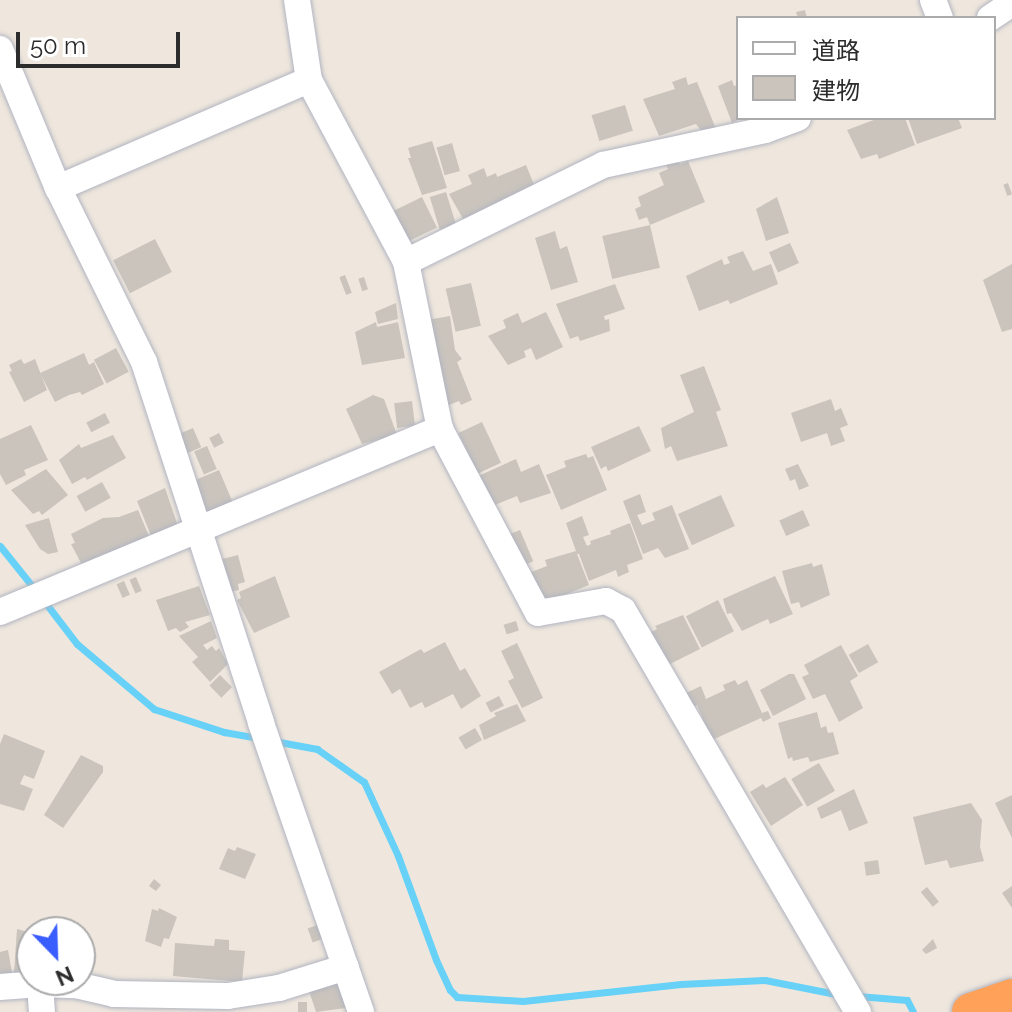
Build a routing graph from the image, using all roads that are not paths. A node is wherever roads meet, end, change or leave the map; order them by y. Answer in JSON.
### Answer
{"nodes":[{"id":1,"x":297,"y":0,"type":"edge"},
{"id":2,"x":1012,"y":3,"type":"edge"},
{"id":3,"x":993,"y":16,"type":"edge"},
{"id":4,"x":0,"y":49,"type":"edge"},
{"id":5,"x":309,"y":80,"type":"junction"},
{"id":6,"x":792,"y":120,"type":"edge"},
{"id":7,"x":58,"y":188,"type":"junction"},
{"id":8,"x":406,"y":262,"type":"junction"},
{"id":9,"x":440,"y":429,"type":"junction"},
{"id":10,"x":200,"y":532,"type":"junction"},
{"id":11,"x":0,"y":612,"type":"edge"},
{"id":12,"x":346,"y":967,"type":"junction"},
{"id":13,"x":96,"y":990,"type":"edge"},
{"id":14,"x":1012,"y":998,"type":"edge"},
{"id":15,"x":361,"y":1012,"type":"edge"},
{"id":16,"x":858,"y":1012,"type":"edge"},
{"id":17,"x":972,"y":1012,"type":"edge"}],
"edges":[{"from":1,"to":5,"type":"street"},
{"from":2,"to":3,"type":"street"},
{"from":4,"to":7,"type":"street"},
{"from":5,"to":7,"type":"street"},
{"from":5,"to":8,"type":"street"},
{"from":6,"to":8,"type":"street"},
{"from":7,"to":10,"type":"street"},
{"from":8,"to":9,"type":"street"},
{"from":9,"to":10,"type":"street"},
{"from":9,"to":16,"type":"street"},
{"from":10,"to":11,"type":"street"},
{"from":10,"to":12,"type":"street"},
{"from":12,"to":13,"type":"street"},
{"from":12,"to":15,"type":"street"},
{"from":14,"to":17,"type":"highway"}]}
